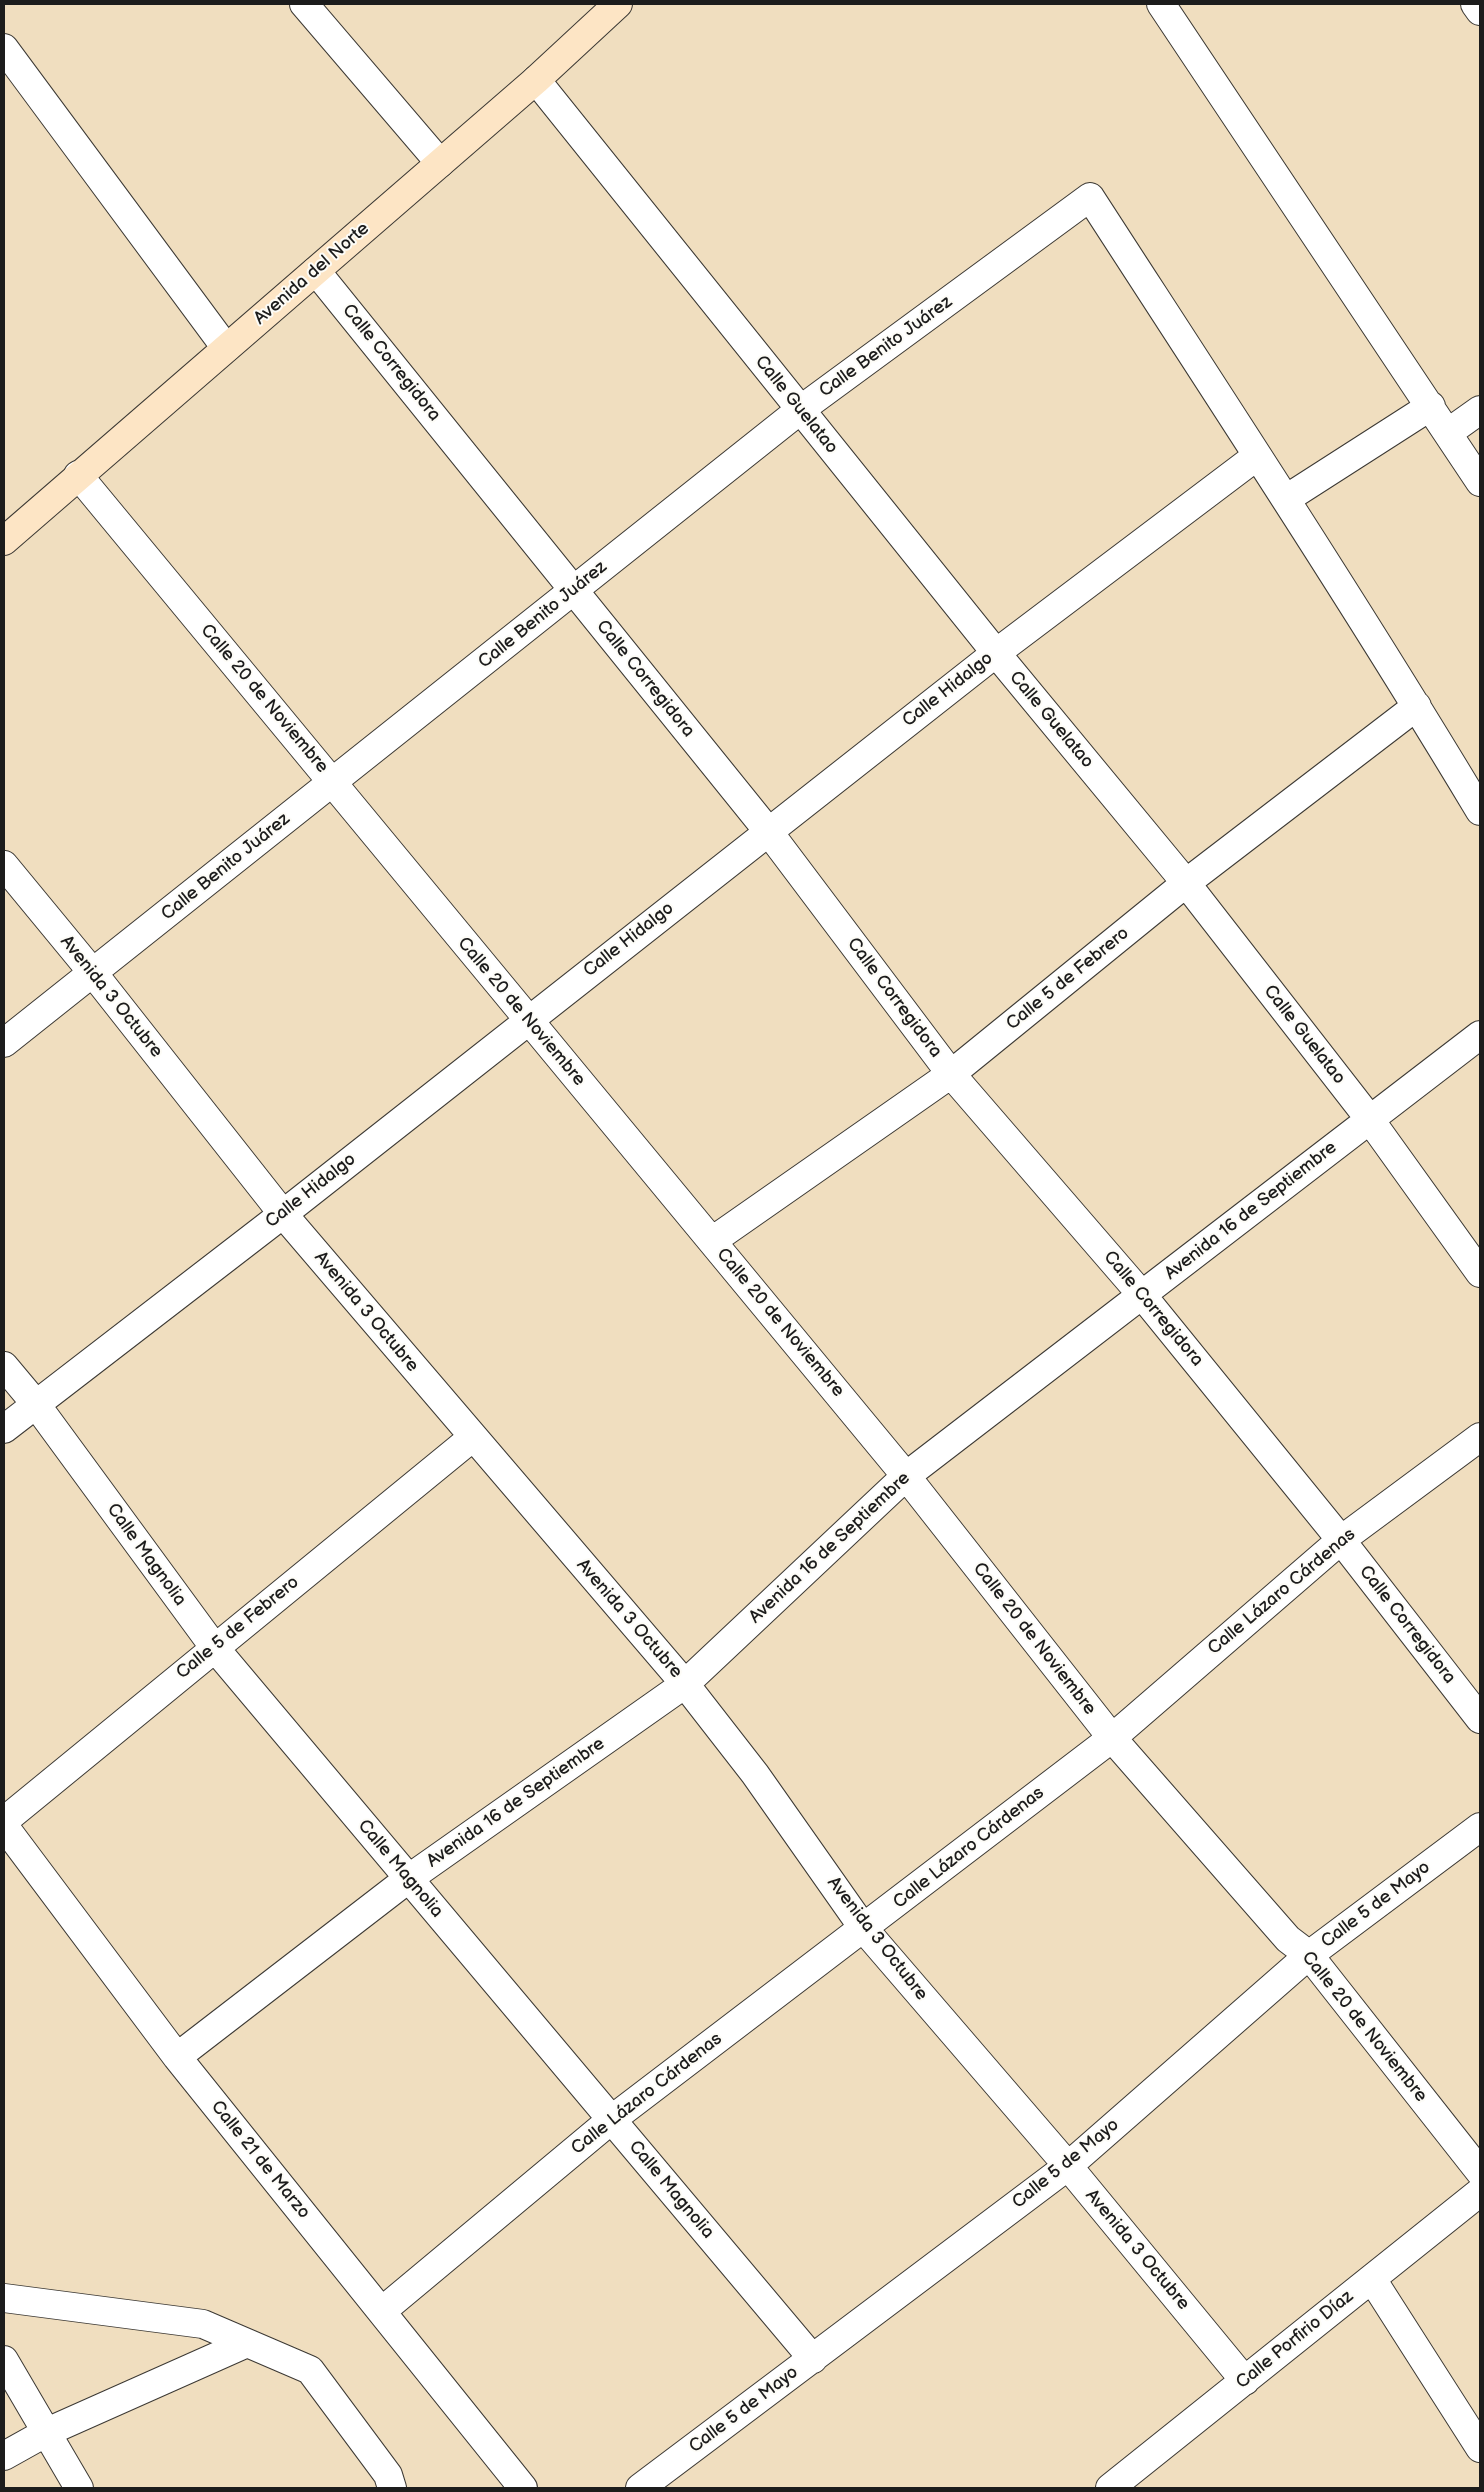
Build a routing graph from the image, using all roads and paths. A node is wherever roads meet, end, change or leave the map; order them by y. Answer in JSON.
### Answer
{"nodes":[{"id":1,"x":304,"y":4,"type":"edge"},
{"id":2,"x":618,"y":4,"type":"edge"},
{"id":3,"x":1161,"y":4,"type":"edge"},
{"id":4,"x":1475,"y":4,"type":"edge"},
{"id":5,"x":1480,"y":10,"type":"edge"},
{"id":6,"x":4,"y":48,"type":"edge"},
{"id":7,"x":536,"y":80,"type":"junction"},
{"id":8,"x":440,"y":163,"type":"junction"},
{"id":9,"x":316,"y":271,"type":"junction"},
{"id":10,"x":226,"y":348,"type":"junction"},
{"id":11,"x":1431,"y":406,"type":"junction"},
{"id":12,"x":800,"y":410,"type":"junction"},
{"id":13,"x":1480,"y":410,"type":"edge"},
{"id":14,"x":1449,"y":432,"type":"junction"},
{"id":15,"x":1257,"y":456,"type":"junction"},
{"id":16,"x":78,"y":475,"type":"junction"},
{"id":17,"x":1480,"y":482,"type":"edge"},
{"id":18,"x":1286,"y":499,"type":"junction"},
{"id":19,"x":4,"y":541,"type":"edge"},
{"id":20,"x":573,"y":590,"type":"junction"},
{"id":21,"x":996,"y":653,"type":"junction"},
{"id":22,"x":1417,"y":706,"type":"junction"},
{"id":23,"x":333,"y":782,"type":"junction"},
{"id":24,"x":1478,"y":803,"type":"edge"},
{"id":25,"x":768,"y":831,"type":"junction"},
{"id":26,"x":4,"y":864,"type":"edge"},
{"id":27,"x":1186,"y":883,"type":"junction"},
{"id":28,"x":93,"y":973,"type":"junction"},
{"id":29,"x":527,"y":1019,"type":"junction"},
{"id":30,"x":1480,"y":1035,"type":"edge"},
{"id":31,"x":4,"y":1043,"type":"edge"},
{"id":32,"x":951,"y":1074,"type":"junction"},
{"id":33,"x":1370,"y":1120,"type":"junction"},
{"id":34,"x":283,"y":1214,"type":"junction"},
{"id":35,"x":712,"y":1242,"type":"junction"},
{"id":36,"x":1480,"y":1273,"type":"edge"},
{"id":37,"x":1142,"y":1295,"type":"junction"},
{"id":38,"x":4,"y":1366,"type":"edge"},
{"id":39,"x":35,"y":1403,"type":"junction"},
{"id":40,"x":4,"y":1429,"type":"edge"},
{"id":41,"x":473,"y":1437,"type":"junction"},
{"id":42,"x":1480,"y":1437,"type":"edge"},
{"id":43,"x":906,"y":1476,"type":"junction"},
{"id":44,"x":1341,"y":1540,"type":"junction"},
{"id":45,"x":214,"y":1647,"type":"junction"},
{"id":46,"x":685,"y":1684,"type":"junction"},
{"id":47,"x":1480,"y":1719,"type":"edge"},
{"id":48,"x":1112,"y":1738,"type":"junction"},
{"id":49,"x":4,"y":1821,"type":"edge"},
{"id":50,"x":4,"y":1826,"type":"edge"},
{"id":51,"x":1480,"y":1827,"type":"edge"},
{"id":52,"x":408,"y":1878,"type":"junction"},
{"id":53,"x":864,"y":1928,"type":"junction"},
{"id":54,"x":1309,"y":1955,"type":"junction"},
{"id":55,"x":177,"y":2057,"type":"junction"},
{"id":56,"x":612,"y":2120,"type":"junction"},
{"id":57,"x":1068,"y":2166,"type":"junction"},
{"id":58,"x":1480,"y":2172,"type":"edge"},
{"id":59,"x":1480,"y":2192,"type":"edge"},
{"id":60,"x":1372,"y":2279,"type":"junction"},
{"id":61,"x":4,"y":2298,"type":"edge"},
{"id":62,"x":382,"y":2310,"type":"junction"},
{"id":63,"x":247,"y":2343,"type":"junction"},
{"id":64,"x":814,"y":2359,"type":"junction"},
{"id":65,"x":4,"y":2360,"type":"edge"},
{"id":66,"x":1245,"y":2381,"type":"junction"},
{"id":67,"x":47,"y":2432,"type":"junction"},
{"id":68,"x":1480,"y":2448,"type":"edge"},
{"id":69,"x":4,"y":2456,"type":"edge"},
{"id":70,"x":79,"y":2488,"type":"edge"},
{"id":71,"x":392,"y":2488,"type":"edge"},
{"id":72,"x":523,"y":2488,"type":"edge"},
{"id":73,"x":640,"y":2488,"type":"edge"},
{"id":74,"x":1110,"y":2488,"type":"edge"}],
"edges":[{"from":1,"to":8,"type":"street"},
{"from":2,"to":7,"type":"street","name":"Avenida del Norte"},
{"from":3,"to":11,"type":"street"},
{"from":4,"to":5,"type":"street"},
{"from":6,"to":10,"type":"street"},
{"from":7,"to":8,"type":"street","name":"Avenida del Norte"},
{"from":7,"to":12,"type":"street","name":"Calle Guelatao"},
{"from":8,"to":9,"type":"street","name":"Avenida del Norte"},
{"from":9,"to":10,"type":"street","name":"Avenida del Norte"},
{"from":9,"to":20,"type":"street","name":"Calle Corregidora"},
{"from":10,"to":16,"type":"street","name":"Avenida del Norte"},
{"from":11,"to":14,"type":"street"},
{"from":11,"to":18,"type":"street"},
{"from":12,"to":15,"type":"street","name":"Calle Benito Juárez"},
{"from":12,"to":20,"type":"street","name":"Calle Benito Juárez"},
{"from":12,"to":21,"type":"street","name":"Calle Guelatao"},
{"from":13,"to":14,"type":"street"},
{"from":14,"to":17,"type":"street"},
{"from":15,"to":18,"type":"street"},
{"from":15,"to":21,"type":"street","name":"Calle Hidalgo"},
{"from":16,"to":19,"type":"street","name":"Avenida del Norte"},
{"from":16,"to":23,"type":"street","name":"Calle 20 de Noviembre"},
{"from":18,"to":22,"type":"street"},
{"from":20,"to":23,"type":"street","name":"Calle Benito Juárez"},
{"from":20,"to":25,"type":"street","name":"Calle Corregidora"},
{"from":21,"to":25,"type":"street","name":"Calle Hidalgo"},
{"from":21,"to":27,"type":"street","name":"Calle Guelatao"},
{"from":22,"to":24,"type":"street"},
{"from":22,"to":27,"type":"street","name":"Calle 5 de Febrero"},
{"from":23,"to":28,"type":"street","name":"Calle Benito Juárez"},
{"from":23,"to":29,"type":"street","name":"Calle 20 de Noviembre"},
{"from":25,"to":29,"type":"street","name":"Calle Hidalgo"},
{"from":25,"to":32,"type":"street","name":"Calle Corregidora"},
{"from":26,"to":28,"type":"street","name":"Avenida 3 Octubre"},
{"from":27,"to":32,"type":"street","name":"Calle 5 de Febrero"},
{"from":27,"to":33,"type":"street","name":"Calle Guelatao"},
{"from":28,"to":31,"type":"street","name":"Calle Benito Juárez"},
{"from":28,"to":34,"type":"street","name":"Avenida 3 Octubre"},
{"from":29,"to":34,"type":"street","name":"Calle Hidalgo"},
{"from":29,"to":35,"type":"street","name":"Calle 20 de Noviembre"},
{"from":30,"to":33,"type":"street","name":"Avenida 16 de Septiembre"},
{"from":32,"to":35,"type":"street","name":"Calle 5 de Febrero"},
{"from":32,"to":37,"type":"street","name":"Calle Corregidora"},
{"from":33,"to":36,"type":"street","name":"Calle Guelatao"},
{"from":33,"to":37,"type":"street","name":"Avenida 16 de Septiembre"},
{"from":34,"to":39,"type":"street","name":"Calle Hidalgo"},
{"from":34,"to":41,"type":"street","name":"Avenida 3 Octubre"},
{"from":35,"to":43,"type":"street","name":"Calle 20 de Noviembre"},
{"from":37,"to":43,"type":"street","name":"Avenida 16 de Septiembre"},
{"from":37,"to":44,"type":"street","name":"Calle Corregidora"},
{"from":38,"to":39,"type":"street","name":"Calle Magnolia"},
{"from":39,"to":40,"type":"street","name":"Calle Hidalgo"},
{"from":39,"to":45,"type":"street","name":"Calle Magnolia"},
{"from":41,"to":45,"type":"street","name":"Calle 5 de Febrero"},
{"from":41,"to":46,"type":"street","name":"Avenida 3 Octubre"},
{"from":42,"to":44,"type":"street","name":"Calle Lázaro Cárdenas"},
{"from":43,"to":46,"type":"street","name":"Avenida 16 de Septiembre"},
{"from":43,"to":48,"type":"street","name":"Calle 20 de Noviembre"},
{"from":44,"to":47,"type":"street","name":"Calle Corregidora"},
{"from":44,"to":48,"type":"street","name":"Calle Lázaro Cárdenas"},
{"from":45,"to":49,"type":"street","name":"Calle 5 de Febrero"},
{"from":45,"to":52,"type":"street","name":"Calle Magnolia"},
{"from":46,"to":52,"type":"street","name":"Avenida 16 de Septiembre"},
{"from":46,"to":53,"type":"street","name":"Avenida 3 Octubre"},
{"from":48,"to":53,"type":"street","name":"Calle Lázaro Cárdenas"},
{"from":48,"to":54,"type":"street","name":"Calle 20 de Noviembre"},
{"from":50,"to":55,"type":"street","name":"Calle 21 de Marzo"},
{"from":51,"to":54,"type":"street","name":"Calle 5 de Mayo"},
{"from":52,"to":55,"type":"street","name":"Avenida 16 de Septiembre"},
{"from":52,"to":56,"type":"street","name":"Calle Magnolia"},
{"from":53,"to":56,"type":"street","name":"Calle Lázaro Cárdenas"},
{"from":53,"to":57,"type":"street","name":"Avenida 3 Octubre"},
{"from":54,"to":57,"type":"street","name":"Calle 5 de Mayo"},
{"from":54,"to":58,"type":"street","name":"Calle 20 de Noviembre"},
{"from":55,"to":62,"type":"street","name":"Calle 21 de Marzo"},
{"from":56,"to":62,"type":"street","name":"Calle Lázaro Cárdenas"},
{"from":56,"to":64,"type":"street","name":"Calle Magnolia"},
{"from":57,"to":64,"type":"street","name":"Calle 5 de Mayo"},
{"from":57,"to":66,"type":"street","name":"Avenida 3 Octubre"},
{"from":59,"to":60,"type":"street","name":"Calle Porfirio Díaz"},
{"from":60,"to":66,"type":"street","name":"Calle Porfirio Díaz"},
{"from":60,"to":68,"type":"street"},
{"from":61,"to":63,"type":"street"},
{"from":62,"to":72,"type":"street","name":"Calle 21 de Marzo"},
{"from":63,"to":67,"type":"street"},
{"from":63,"to":71,"type":"street"},
{"from":64,"to":73,"type":"street","name":"Calle 5 de Mayo"},
{"from":65,"to":67,"type":"street"},
{"from":66,"to":74,"type":"street","name":"Calle Porfirio Díaz"},
{"from":67,"to":69,"type":"street"},
{"from":67,"to":70,"type":"street"}]}
